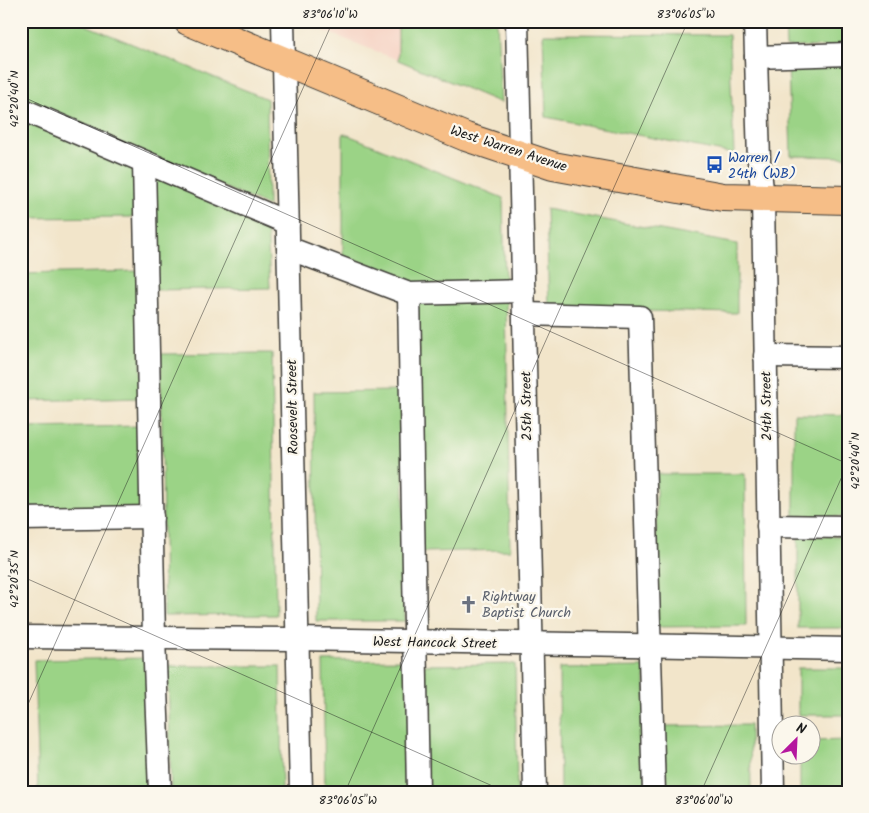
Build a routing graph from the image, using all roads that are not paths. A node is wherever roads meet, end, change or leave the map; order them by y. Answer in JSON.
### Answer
{"nodes":[{"id":1,"x":188,"y":21,"type":"edge"},
{"id":2,"x":283,"y":21,"type":"edge"},
{"id":3,"x":517,"y":21,"type":"edge"},
{"id":4,"x":755,"y":21,"type":"edge"},
{"id":5,"x":848,"y":54,"type":"edge"},
{"id":6,"x":756,"y":57,"type":"junction"},
{"id":7,"x":284,"y":61,"type":"junction"},
{"id":8,"x":21,"y":109,"type":"edge"},
{"id":9,"x":521,"y":155,"type":"junction"},
{"id":10,"x":144,"y":162,"type":"junction"},
{"id":11,"x":763,"y":199,"type":"junction"},
{"id":12,"x":848,"y":200,"type":"edge"},
{"id":13,"x":288,"y":223,"type":"junction"},
{"id":14,"x":288,"y":248,"type":"junction"},
{"id":15,"x":524,"y":291,"type":"junction"},
{"id":16,"x":409,"y":294,"type":"junction"},
{"id":17,"x":524,"y":314,"type":"junction"},
{"id":18,"x":765,"y":356,"type":"junction"},
{"id":19,"x":848,"y":357,"type":"edge"},
{"id":20,"x":152,"y":517,"type":"junction"},
{"id":21,"x":21,"y":519,"type":"edge"},
{"id":22,"x":768,"y":526,"type":"junction"},
{"id":23,"x":848,"y":527,"type":"edge"},
{"id":24,"x":21,"y":637,"type":"edge"},
{"id":25,"x":154,"y":638,"type":"junction"},
{"id":26,"x":297,"y":639,"type":"junction"},
{"id":27,"x":414,"y":641,"type":"junction"},
{"id":28,"x":532,"y":644,"type":"junction"},
{"id":29,"x":651,"y":645,"type":"junction"},
{"id":30,"x":770,"y":648,"type":"junction"},
{"id":31,"x":848,"y":649,"type":"edge"},
{"id":32,"x":160,"y":792,"type":"edge"},
{"id":33,"x":301,"y":792,"type":"edge"},
{"id":34,"x":418,"y":792,"type":"edge"},
{"id":35,"x":535,"y":792,"type":"edge"},
{"id":36,"x":654,"y":792,"type":"edge"},
{"id":37,"x":773,"y":792,"type":"edge"}],
"edges":[{"from":1,"to":7,"type":"main road","name":"West Warren Avenue"},
{"from":2,"to":7,"type":"street","name":"Roosevelt Street"},
{"from":3,"to":9,"type":"street","name":"25th Street"},
{"from":4,"to":6,"type":"street","name":"24th Street"},
{"from":5,"to":6,"type":"street"},
{"from":6,"to":11,"type":"street","name":"24th Street"},
{"from":7,"to":9,"type":"main road","name":"West Warren Avenue"},
{"from":7,"to":13,"type":"street","name":"Roosevelt Street"},
{"from":8,"to":10,"type":"street"},
{"from":9,"to":11,"type":"main road","name":"West Warren Avenue"},
{"from":9,"to":15,"type":"street","name":"25th Street"},
{"from":10,"to":13,"type":"street"},
{"from":10,"to":20,"type":"street"},
{"from":11,"to":12,"type":"main road","name":"West Warren Avenue"},
{"from":11,"to":18,"type":"street","name":"24th Street"},
{"from":13,"to":14,"type":"street","name":"Roosevelt Street"},
{"from":14,"to":16,"type":"street"},
{"from":14,"to":26,"type":"street","name":"Roosevelt Street"},
{"from":15,"to":16,"type":"street"},
{"from":15,"to":17,"type":"street","name":"25th Street"},
{"from":16,"to":27,"type":"street"},
{"from":17,"to":28,"type":"street","name":"25th Street"},
{"from":17,"to":29,"type":"street"},
{"from":18,"to":19,"type":"street"},
{"from":18,"to":22,"type":"street","name":"24th Street"},
{"from":20,"to":21,"type":"street"},
{"from":20,"to":25,"type":"street"},
{"from":22,"to":23,"type":"street"},
{"from":22,"to":30,"type":"street","name":"24th Street"},
{"from":24,"to":25,"type":"street","name":"West Hancock Street"},
{"from":25,"to":26,"type":"street","name":"West Hancock Street"},
{"from":25,"to":32,"type":"street"},
{"from":26,"to":27,"type":"street","name":"West Hancock Street"},
{"from":26,"to":33,"type":"street","name":"Roosevelt Street"},
{"from":27,"to":28,"type":"street","name":"West Hancock Street"},
{"from":27,"to":34,"type":"street"},
{"from":28,"to":29,"type":"street","name":"West Hancock Street"},
{"from":28,"to":35,"type":"street","name":"25th Street"},
{"from":29,"to":30,"type":"street","name":"West Hancock Street"},
{"from":29,"to":36,"type":"street"},
{"from":30,"to":31,"type":"street","name":"West Hancock Street"},
{"from":30,"to":37,"type":"street","name":"24th Street"}]}
